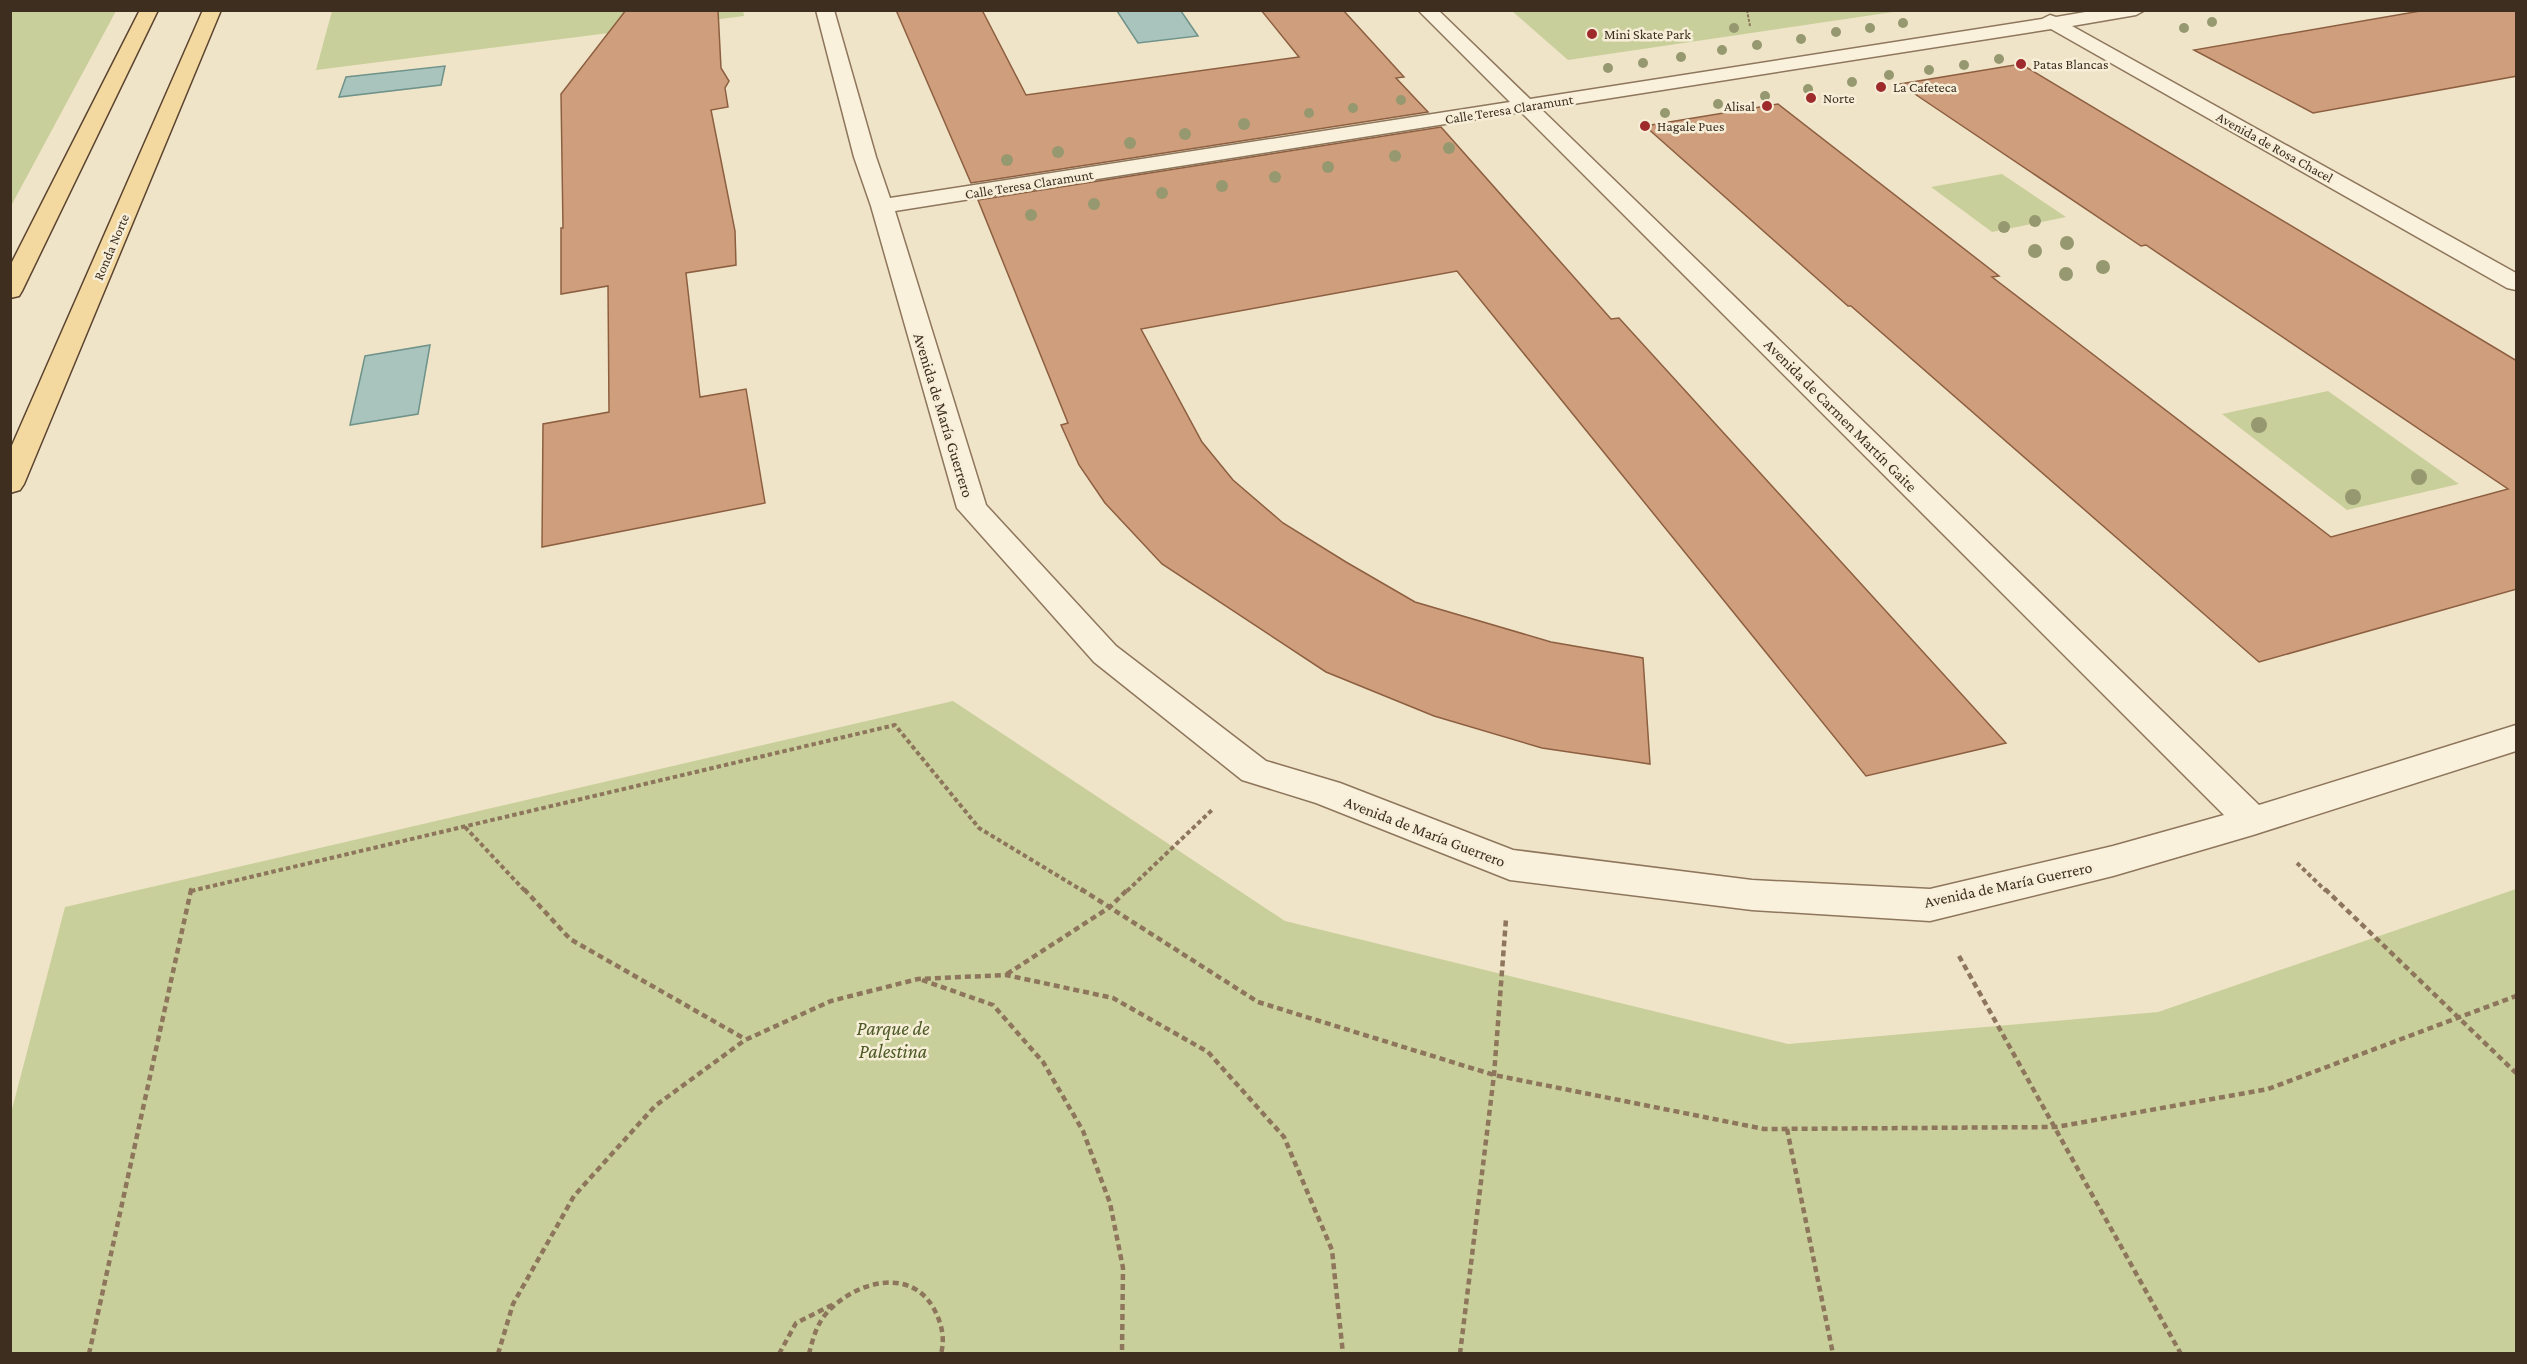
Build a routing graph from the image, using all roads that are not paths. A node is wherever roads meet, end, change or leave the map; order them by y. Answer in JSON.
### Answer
{"nodes":[{"id":1,"x":149,"y":10,"type":"edge"},
{"id":2,"x":212,"y":10,"type":"edge"},
{"id":3,"x":825,"y":10,"type":"edge"},
{"id":4,"x":1427,"y":10,"type":"edge"},
{"id":5,"x":2032,"y":10,"type":"edge"},
{"id":6,"x":2136,"y":10,"type":"edge"},
{"id":7,"x":2056,"y":24,"type":"junction"},
{"id":8,"x":1526,"y":106,"type":"junction"},
{"id":9,"x":882,"y":206,"type":"junction"},
{"id":10,"x":2517,"y":284,"type":"edge"},
{"id":11,"x":10,"y":291,"type":"edge"},
{"id":12,"x":10,"y":484,"type":"edge"},
{"id":13,"x":2517,"y":738,"type":"edge"},
{"id":14,"x":2253,"y":821,"type":"junction"}],
"edges":[{"from":1,"to":11,"type":"main road"},
{"from":2,"to":12,"type":"main road","name":"Ronda Norte"},
{"from":3,"to":9,"type":"street","name":"Avenida de María Guerrero"},
{"from":4,"to":8,"type":"street","name":"Avenida de Carmen Martín Gaite"},
{"from":5,"to":7,"type":"street","name":"Avenida de Rosa Chacel"},
{"from":6,"to":7,"type":"street","name":"Calle Teresa Claramunt"},
{"from":7,"to":8,"type":"street","name":"Calle Teresa Claramunt"},
{"from":7,"to":10,"type":"street","name":"Avenida de Rosa Chacel"},
{"from":8,"to":9,"type":"street","name":"Calle Teresa Claramunt"},
{"from":8,"to":14,"type":"street","name":"Avenida de Carmen Martín Gaite"},
{"from":9,"to":14,"type":"street","name":"Avenida de María Guerrero"},
{"from":13,"to":14,"type":"street","name":"Avenida de María Guerrero"}]}
